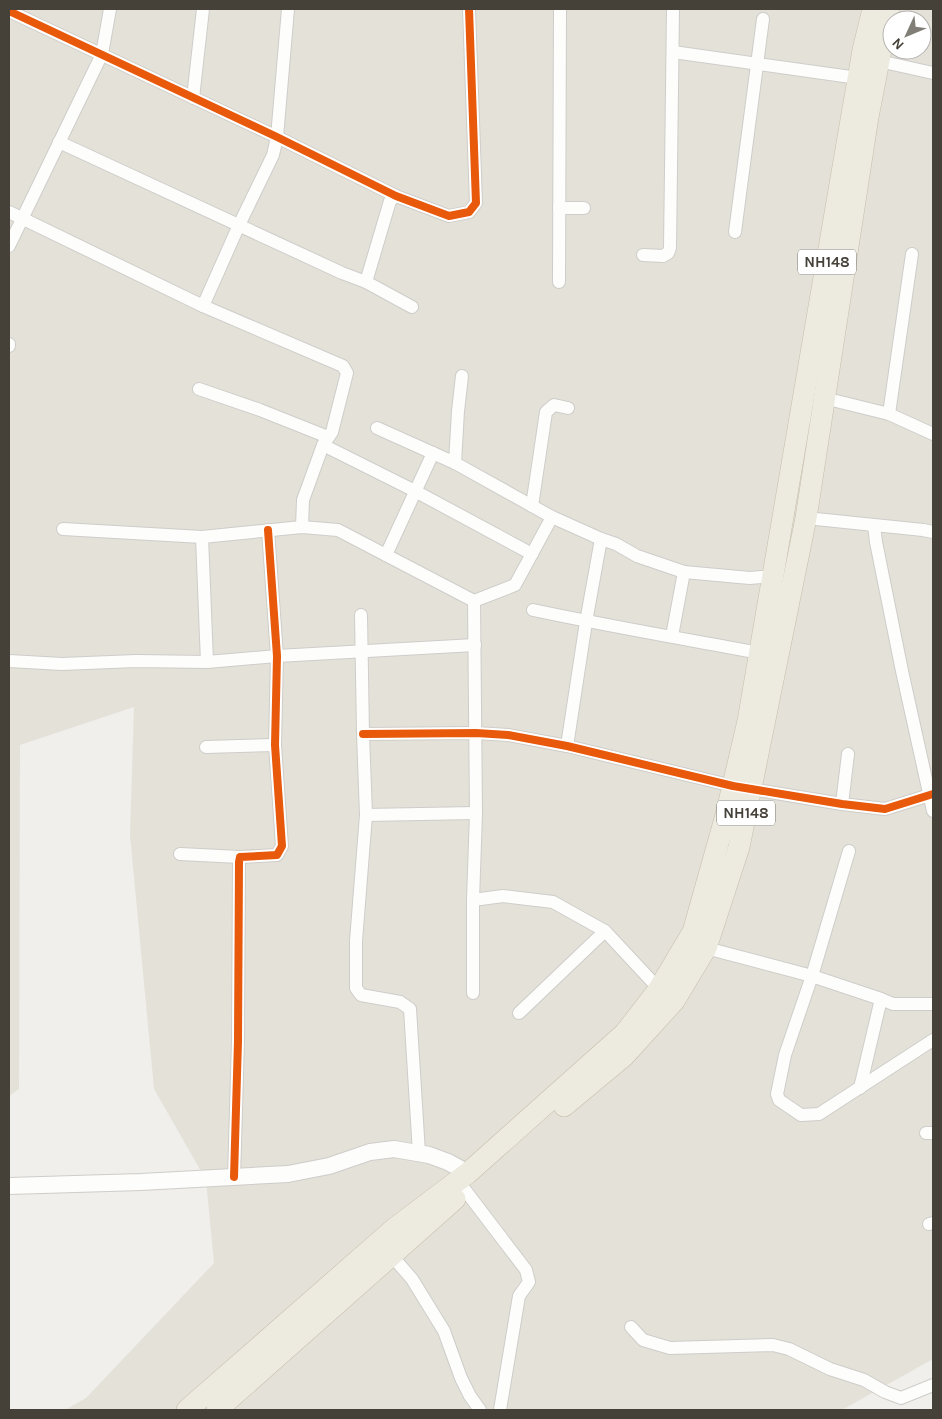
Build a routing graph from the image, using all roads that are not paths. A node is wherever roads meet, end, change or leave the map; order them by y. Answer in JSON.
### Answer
{"nodes":[{"id":1,"x":110,"y":9,"type":"edge"},
{"id":2,"x":203,"y":9,"type":"edge"},
{"id":3,"x":288,"y":9,"type":"edge"},
{"id":4,"x":469,"y":9,"type":"edge"},
{"id":5,"x":560,"y":9,"type":"edge"},
{"id":6,"x":673,"y":9,"type":"edge"},
{"id":7,"x":873,"y":9,"type":"edge"},
{"id":8,"x":889,"y":9,"type":"edge"},
{"id":9,"x":9,"y":11,"type":"edge"},
{"id":10,"x":23,"y":13,"type":"edge"},
{"id":11,"x":763,"y":19,"type":"dead end"},
{"id":12,"x":673,"y":52,"type":"junction"},
{"id":13,"x":102,"y":54,"type":"junction"},
{"id":14,"x":879,"y":61,"type":"junction"},
{"id":15,"x":758,"y":63,"type":"junction"},
{"id":16,"x":933,"y":73,"type":"edge"},
{"id":17,"x":858,"y":78,"type":"junction"},
{"id":18,"x":193,"y":98,"type":"junction"},
{"id":19,"x":277,"y":138,"type":"junction"},
{"id":20,"x":59,"y":142,"type":"junction"},
{"id":21,"x":396,"y":196,"type":"junction"},
{"id":22,"x":559,"y":208,"type":"junction"},
{"id":23,"x":584,"y":208,"type":"dead end"},
{"id":24,"x":9,"y":212,"type":"edge"},
{"id":25,"x":22,"y":218,"type":"junction"},
{"id":26,"x":239,"y":225,"type":"junction"},
{"id":27,"x":735,"y":232,"type":"dead end"},
{"id":28,"x":9,"y":246,"type":"edge"},
{"id":29,"x":912,"y":254,"type":"dead end"},
{"id":30,"x":644,"y":255,"type":"dead end"},
{"id":31,"x":366,"y":282,"type":"junction"},
{"id":32,"x":559,"y":282,"type":"dead end"},
{"id":33,"x":203,"y":306,"type":"junction"},
{"id":34,"x":412,"y":307,"type":"dead end"},
{"id":35,"x":462,"y":376,"type":"dead end"},
{"id":36,"x":199,"y":389,"type":"dead end"},
{"id":37,"x":824,"y":398,"type":"junction"},
{"id":38,"x":568,"y":408,"type":"dead end"},
{"id":39,"x":889,"y":414,"type":"junction"},
{"id":40,"x":377,"y":428,"type":"dead end"},
{"id":41,"x":933,"y":434,"type":"edge"},
{"id":42,"x":326,"y":441,"type":"junction"},
{"id":43,"x":433,"y":454,"type":"junction"},
{"id":44,"x":455,"y":464,"type":"junction"},
{"id":45,"x":415,"y":491,"type":"junction"},
{"id":46,"x":532,"y":506,"type":"junction"},
{"id":47,"x":552,"y":517,"type":"junction"},
{"id":48,"x":806,"y":518,"type":"junction"},
{"id":49,"x":874,"y":526,"type":"junction"},
{"id":50,"x":302,"y":527,"type":"junction"},
{"id":51,"x":63,"y":530,"type":"dead end"},
{"id":52,"x":268,"y":530,"type":"junction"},
{"id":53,"x":933,"y":532,"type":"edge"},
{"id":54,"x":202,"y":536,"type":"junction"},
{"id":55,"x":601,"y":539,"type":"junction"},
{"id":56,"x":788,"y":551,"type":"junction"},
{"id":57,"x":532,"y":554,"type":"junction"},
{"id":58,"x":386,"y":555,"type":"junction"},
{"id":59,"x":684,"y":572,"type":"junction"},
{"id":60,"x":774,"y":576,"type":"junction"},
{"id":61,"x":474,"y":601,"type":"junction"},
{"id":62,"x":533,"y":610,"type":"dead end"},
{"id":63,"x":361,"y":615,"type":"dead end"},
{"id":64,"x":586,"y":622,"type":"junction"},
{"id":65,"x":672,"y":636,"type":"junction"},
{"id":66,"x":475,"y":645,"type":"junction"},
{"id":67,"x":361,"y":652,"type":"junction"},
{"id":68,"x":760,"y":654,"type":"junction"},
{"id":69,"x":277,"y":656,"type":"junction"},
{"id":70,"x":9,"y":662,"type":"edge"},
{"id":71,"x":207,"y":662,"type":"junction"},
{"id":72,"x":363,"y":734,"type":"junction"},
{"id":73,"x":476,"y":734,"type":"junction"},
{"id":74,"x":274,"y":745,"type":"junction"},
{"id":75,"x":567,"y":746,"type":"junction"},
{"id":76,"x":206,"y":747,"type":"dead end"},
{"id":77,"x":848,"y":754,"type":"dead end"},
{"id":78,"x":742,"y":787,"type":"junction"},
{"id":79,"x":931,"y":794,"type":"edge"},
{"id":80,"x":842,"y":804,"type":"junction"},
{"id":81,"x":933,"y":811,"type":"edge"},
{"id":82,"x":476,"y":813,"type":"junction"},
{"id":83,"x":366,"y":815,"type":"junction"},
{"id":84,"x":850,"y":850,"type":"dead end"},
{"id":85,"x":180,"y":854,"type":"dead end"},
{"id":86,"x":240,"y":857,"type":"junction"},
{"id":87,"x":473,"y":900,"type":"junction"},
{"id":88,"x":605,"y":931,"type":"junction"},
{"id":89,"x":706,"y":948,"type":"junction"},
{"id":90,"x":812,"y":976,"type":"junction"},
{"id":91,"x":659,"y":989,"type":"junction"},
{"id":92,"x":473,"y":993,"type":"dead end"},
{"id":93,"x":881,"y":999,"type":"junction"},
{"id":94,"x":933,"y":1004,"type":"edge"},
{"id":95,"x":519,"y":1013,"type":"dead end"},
{"id":96,"x":933,"y":1040,"type":"edge"},
{"id":97,"x":860,"y":1088,"type":"junction"},
{"id":98,"x":420,"y":1154,"type":"junction"},
{"id":99,"x":234,"y":1177,"type":"junction"},
{"id":100,"x":466,"y":1182,"type":"junction"},
{"id":101,"x":9,"y":1186,"type":"edge"},
{"id":102,"x":392,"y":1256,"type":"junction"},
{"id":103,"x":630,"y":1327,"type":"dead end"},
{"id":104,"x":933,"y":1385,"type":"edge"},
{"id":105,"x":500,"y":1405,"type":"edge"},
{"id":106,"x":187,"y":1410,"type":"edge"},
{"id":107,"x":217,"y":1410,"type":"edge"},
{"id":108,"x":480,"y":1410,"type":"edge"},
{"id":109,"x":485,"y":1410,"type":"edge"}],
"edges":[{"from":1,"to":13,"type":"street"},
{"from":2,"to":18,"type":"street"},
{"from":3,"to":19,"type":"street"},
{"from":4,"to":21,"type":"street"},
{"from":5,"to":22,"type":"street"},
{"from":6,"to":12,"type":"street"},
{"from":7,"to":17,"type":"highway","number":"NH148"},
{"from":8,"to":14,"type":"highway","number":"NH148"},
{"from":9,"to":10,"type":"street"},
{"from":10,"to":13,"type":"street"},
{"from":11,"to":15,"type":"street"},
{"from":12,"to":15,"type":"street"},
{"from":12,"to":30,"type":"street"},
{"from":13,"to":18,"type":"street"},
{"from":13,"to":20,"type":"street"},
{"from":14,"to":16,"type":"street"},
{"from":14,"to":37,"type":"highway","number":"NH148"},
{"from":15,"to":17,"type":"street"},
{"from":15,"to":27,"type":"street"},
{"from":17,"to":56,"type":"highway","number":"NH148"},
{"from":18,"to":19,"type":"street"},
{"from":19,"to":21,"type":"street"},
{"from":19,"to":26,"type":"street"},
{"from":20,"to":25,"type":"street"},
{"from":20,"to":26,"type":"street"},
{"from":21,"to":31,"type":"street"},
{"from":22,"to":23,"type":"street"},
{"from":22,"to":32,"type":"street"},
{"from":24,"to":25,"type":"street"},
{"from":25,"to":28,"type":"street"},
{"from":25,"to":33,"type":"street"},
{"from":26,"to":31,"type":"street"},
{"from":26,"to":33,"type":"street"},
{"from":29,"to":39,"type":"street"},
{"from":31,"to":34,"type":"street"},
{"from":33,"to":42,"type":"street"},
{"from":35,"to":44,"type":"street"},
{"from":36,"to":42,"type":"street"},
{"from":37,"to":39,"type":"street"},
{"from":37,"to":48,"type":"highway","number":"NH148"},
{"from":38,"to":46,"type":"street"},
{"from":39,"to":41,"type":"street"},
{"from":40,"to":43,"type":"street"},
{"from":42,"to":45,"type":"street"},
{"from":42,"to":50,"type":"street"},
{"from":43,"to":44,"type":"street"},
{"from":43,"to":45,"type":"street"},
{"from":44,"to":46,"type":"street"},
{"from":45,"to":57,"type":"street"},
{"from":45,"to":58,"type":"street"},
{"from":46,"to":47,"type":"street"},
{"from":47,"to":55,"type":"street"},
{"from":47,"to":57,"type":"street"},
{"from":48,"to":49,"type":"street"},
{"from":48,"to":56,"type":"highway","number":"NH148"},
{"from":49,"to":53,"type":"street"},
{"from":49,"to":79,"type":"street"},
{"from":50,"to":52,"type":"street"},
{"from":50,"to":58,"type":"street"},
{"from":51,"to":54,"type":"street"},
{"from":52,"to":54,"type":"street"},
{"from":52,"to":69,"type":"street"},
{"from":54,"to":71,"type":"street"},
{"from":55,"to":59,"type":"street"},
{"from":55,"to":64,"type":"street"},
{"from":56,"to":60,"type":"highway","number":"NH148"},
{"from":56,"to":78,"type":"highway","number":"NH148"},
{"from":57,"to":61,"type":"street"},
{"from":58,"to":61,"type":"street"},
{"from":59,"to":60,"type":"street"},
{"from":59,"to":65,"type":"street"},
{"from":60,"to":68,"type":"highway","number":"NH148"},
{"from":61,"to":66,"type":"street"},
{"from":62,"to":64,"type":"street"},
{"from":63,"to":67,"type":"street"},
{"from":64,"to":65,"type":"street"},
{"from":64,"to":75,"type":"street"},
{"from":65,"to":68,"type":"street"},
{"from":66,"to":67,"type":"street"},
{"from":66,"to":73,"type":"street"},
{"from":67,"to":69,"type":"street"},
{"from":67,"to":72,"type":"street"},
{"from":68,"to":78,"type":"highway","number":"NH148"},
{"from":69,"to":71,"type":"street"},
{"from":69,"to":74,"type":"street"},
{"from":70,"to":71,"type":"street"},
{"from":72,"to":73,"type":"street"},
{"from":72,"to":83,"type":"street"},
{"from":73,"to":75,"type":"street"},
{"from":73,"to":82,"type":"street"},
{"from":74,"to":76,"type":"street"},
{"from":74,"to":86,"type":"street"},
{"from":75,"to":78,"type":"street"},
{"from":77,"to":80,"type":"street"},
{"from":78,"to":80,"type":"street"},
{"from":78,"to":89,"type":"highway","number":"NH148"},
{"from":78,"to":91,"type":"highway","number":"NH148"},
{"from":79,"to":80,"type":"street"},
{"from":79,"to":81,"type":"street"},
{"from":82,"to":83,"type":"street"},
{"from":82,"to":87,"type":"street"},
{"from":83,"to":98,"type":"street"},
{"from":84,"to":90,"type":"street"},
{"from":85,"to":86,"type":"street"},
{"from":86,"to":99,"type":"street"},
{"from":87,"to":88,"type":"street"},
{"from":87,"to":92,"type":"street"},
{"from":88,"to":91,"type":"street"},
{"from":88,"to":95,"type":"street"},
{"from":89,"to":90,"type":"street"},
{"from":89,"to":100,"type":"highway","number":"NH148"},
{"from":90,"to":93,"type":"street"},
{"from":90,"to":97,"type":"street"},
{"from":91,"to":100,"type":"highway","number":"NH148"},
{"from":93,"to":94,"type":"street"},
{"from":93,"to":97,"type":"street"},
{"from":96,"to":97,"type":"street"},
{"from":98,"to":99,"type":"street"},
{"from":98,"to":100,"type":"street"},
{"from":99,"to":101,"type":"street"},
{"from":100,"to":102,"type":"highway","number":"NH148"},
{"from":100,"to":105,"type":"street"},
{"from":100,"to":106,"type":"highway","number":"NH148"},
{"from":102,"to":107,"type":"highway","number":"NH148"},
{"from":102,"to":108,"type":"street"},
{"from":103,"to":104,"type":"street"},
{"from":105,"to":109,"type":"street"}]}
